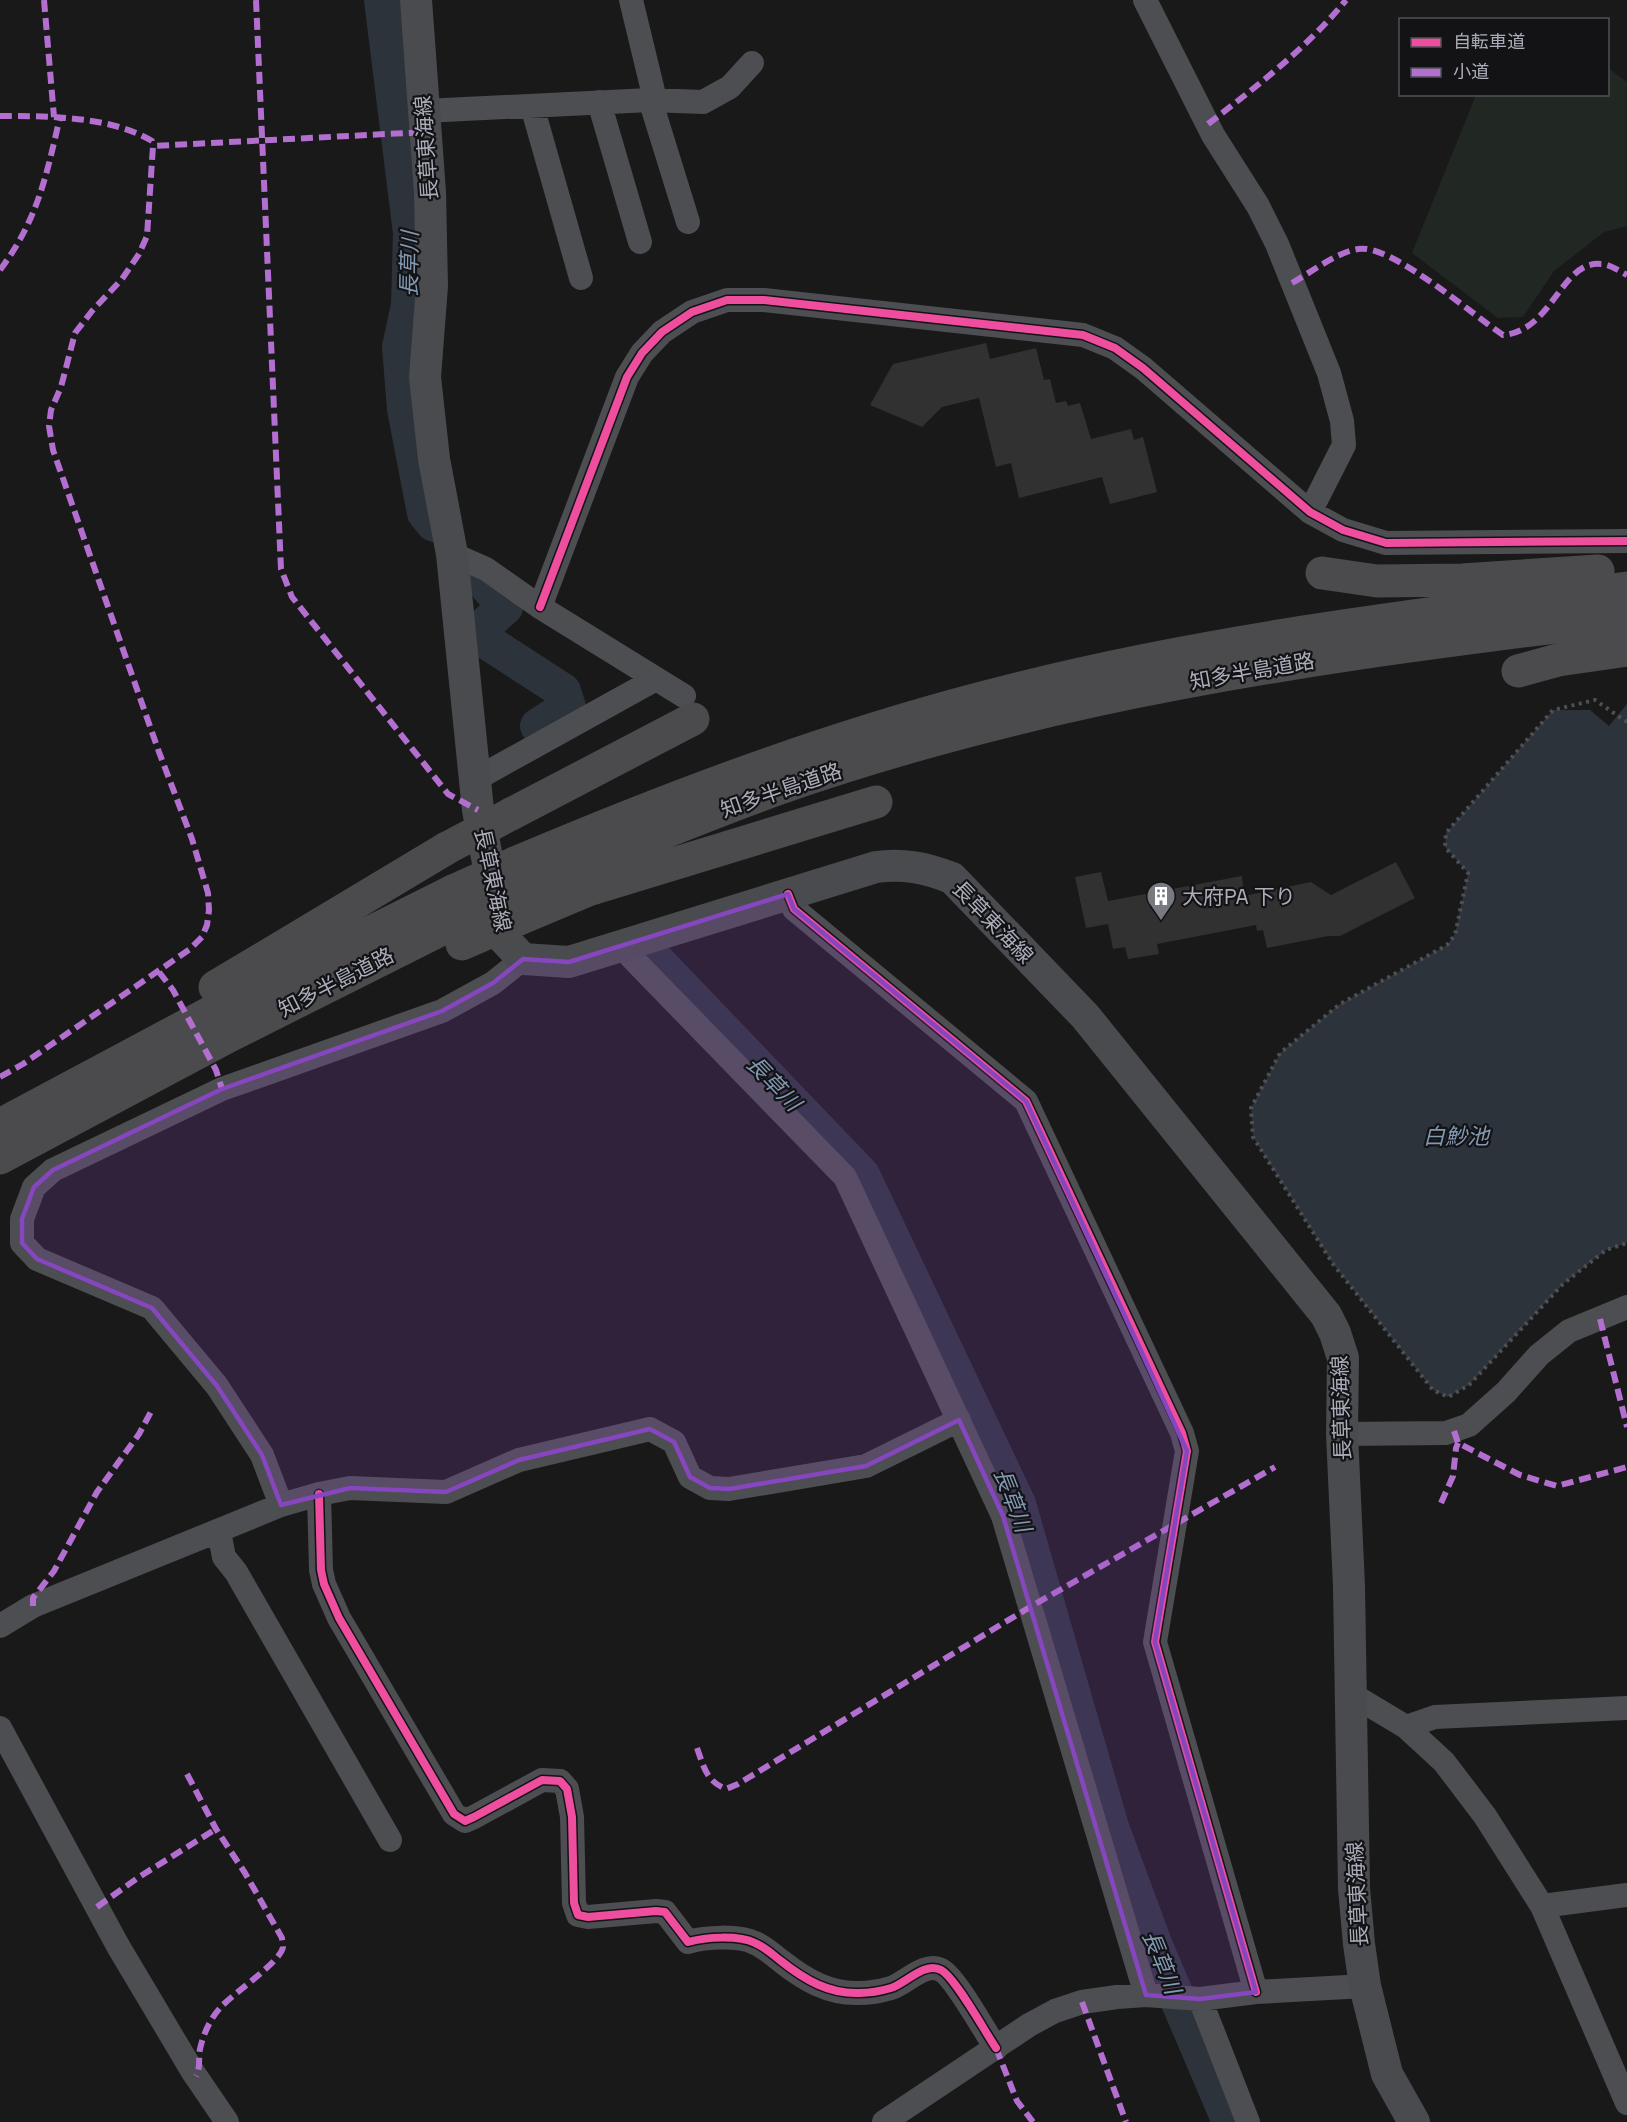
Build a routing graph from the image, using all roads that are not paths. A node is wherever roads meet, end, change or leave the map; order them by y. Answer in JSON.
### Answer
{"nodes":[{"id":1,"x":416,"y":0,"type":"edge"},
{"id":2,"x":631,"y":0,"type":"edge"},
{"id":3,"x":1145,"y":0,"type":"edge"},
{"id":4,"x":752,"y":63,"type":"dead end"},
{"id":5,"x":654,"y":100,"type":"junction"},
{"id":6,"x":599,"y":102,"type":"junction"},
{"id":7,"x":532,"y":106,"type":"junction"},
{"id":8,"x":424,"y":111,"type":"junction"},
{"id":9,"x":688,"y":222,"type":"dead end"},
{"id":10,"x":640,"y":242,"type":"dead end"},
{"id":11,"x":581,"y":278,"type":"dead end"},
{"id":12,"x":1310,"y":512,"type":"junction"},
{"id":13,"x":1627,"y":541,"type":"edge"},
{"id":14,"x":452,"y":554,"type":"junction"},
{"id":15,"x":1627,"y":569,"type":"edge"},
{"id":16,"x":1322,"y":573,"type":"dead end"},
{"id":17,"x":1627,"y":588,"type":"edge"},
{"id":18,"x":540,"y":607,"type":"junction"},
{"id":19,"x":1627,"y":618,"type":"edge"},
{"id":20,"x":1627,"y":650,"type":"edge"},
{"id":21,"x":1518,"y":671,"type":"dead end"},
{"id":22,"x":656,"y":680,"type":"junction"},
{"id":23,"x":688,"y":707,"type":"joint"},
{"id":24,"x":474,"y":780,"type":"junction"},
{"id":25,"x":876,"y":802,"type":"dead end"},
{"id":26,"x":517,"y":892,"type":"junction"},
{"id":27,"x":788,"y":894,"type":"junction"},
{"id":28,"x":459,"y":918,"type":"junction"},
{"id":29,"x":624,"y":945,"type":"junction"},
{"id":30,"x":523,"y":959,"type":"junction"},
{"id":31,"x":70,"y":1087,"type":"junction"},
{"id":32,"x":0,"y":1125,"type":"edge"},
{"id":33,"x":0,"y":1158,"type":"edge"},
{"id":34,"x":1627,"y":1307,"type":"edge"},
{"id":35,"x":959,"y":1419,"type":"junction"},
{"id":36,"x":1342,"y":1434,"type":"junction"},
{"id":37,"x":319,"y":1494,"type":"junction"},
{"id":38,"x":281,"y":1505,"type":"junction"},
{"id":39,"x":219,"y":1532,"type":"junction"},
{"id":40,"x":0,"y":1626,"type":"edge"},
{"id":41,"x":1351,"y":1694,"type":"junction"},
{"id":42,"x":1627,"y":1708,"type":"edge"},
{"id":43,"x":1406,"y":1727,"type":"junction"},
{"id":44,"x":0,"y":1728,"type":"edge"},
{"id":45,"x":390,"y":1840,"type":"dead end"},
{"id":46,"x":1627,"y":1895,"type":"edge"},
{"id":47,"x":1542,"y":1906,"type":"junction"},
{"id":48,"x":1365,"y":1986,"type":"junction"},
{"id":49,"x":1256,"y":1992,"type":"junction"},
{"id":50,"x":1146,"y":1995,"type":"junction"},
{"id":51,"x":1200,"y":1999,"type":"junction"},
{"id":52,"x":996,"y":2048,"type":"junction"},
{"id":53,"x":1627,"y":2103,"type":"edge"},
{"id":54,"x":227,"y":2122,"type":"edge"},
{"id":55,"x":884,"y":2122,"type":"edge"},
{"id":56,"x":1248,"y":2122,"type":"edge"},
{"id":57,"x":1414,"y":2122,"type":"edge"}],
"edges":[{"from":1,"to":8,"type":"main road","name":"長草東海線"},
{"from":2,"to":5,"type":"street"},
{"from":3,"to":12,"type":"street"},
{"from":4,"to":5,"type":"street"},
{"from":5,"to":6,"type":"street"},
{"from":5,"to":9,"type":"street"},
{"from":6,"to":7,"type":"street"},
{"from":6,"to":10,"type":"street"},
{"from":7,"to":8,"type":"street"},
{"from":7,"to":11,"type":"street"},
{"from":8,"to":14,"type":"main road","name":"長草東海線"},
{"from":12,"to":13,"type":"street"},
{"from":12,"to":18,"type":"street"},
{"from":14,"to":18,"type":"street"},
{"from":14,"to":24,"type":"main road","name":"長草東海線"},
{"from":15,"to":16,"type":"highway"},
{"from":17,"to":26,"type":"highway","name":"知多半島道路"},
{"from":18,"to":22,"type":"street"},
{"from":19,"to":26,"type":"highway","name":"知多半島道路"},
{"from":20,"to":21,"type":"highway"},
{"from":22,"to":23,"type":"street"},
{"from":22,"to":24,"type":"street"},
{"from":23,"to":31,"type":"highway","bridge":true},
{"from":24,"to":30,"type":"main road","name":"長草東海線"},
{"from":25,"to":26,"type":"highway"},
{"from":26,"to":28,"type":"highway","name":"知多半島道路","bridge":true},
{"from":26,"to":28,"type":"highway","bridge":true},
{"from":27,"to":29,"type":"main road","name":"長草東海線"},
{"from":27,"to":36,"type":"main road","name":"長草東海線"},
{"from":27,"to":49,"type":"street"},
{"from":28,"to":31,"type":"highway","name":"知多半島道路"},
{"from":28,"to":33,"type":"highway"},
{"from":29,"to":30,"type":"main road","name":"長草東海線"},
{"from":29,"to":35,"type":"street"},
{"from":30,"to":38,"type":"street"},
{"from":31,"to":32,"type":"highway","name":"知多半島道路"},
{"from":34,"to":36,"type":"street"},
{"from":35,"to":37,"type":"street"},
{"from":35,"to":50,"type":"street"},
{"from":36,"to":41,"type":"main road","name":"長草東海線"},
{"from":37,"to":38,"type":"street"},
{"from":37,"to":52,"type":"street"},
{"from":38,"to":39,"type":"street"},
{"from":39,"to":40,"type":"street"},
{"from":39,"to":45,"type":"street"},
{"from":41,"to":43,"type":"street"},
{"from":41,"to":48,"type":"main road","name":"長草東海線"},
{"from":42,"to":43,"type":"street"},
{"from":43,"to":47,"type":"street"},
{"from":44,"to":54,"type":"street"},
{"from":46,"to":47,"type":"street"},
{"from":47,"to":53,"type":"street"},
{"from":48,"to":49,"type":"street"},
{"from":48,"to":57,"type":"main road","name":"長草東海線"},
{"from":49,"to":51,"type":"street"},
{"from":50,"to":51,"type":"street"},
{"from":50,"to":52,"type":"street"},
{"from":51,"to":56,"type":"street"},
{"from":52,"to":55,"type":"street"}]}
